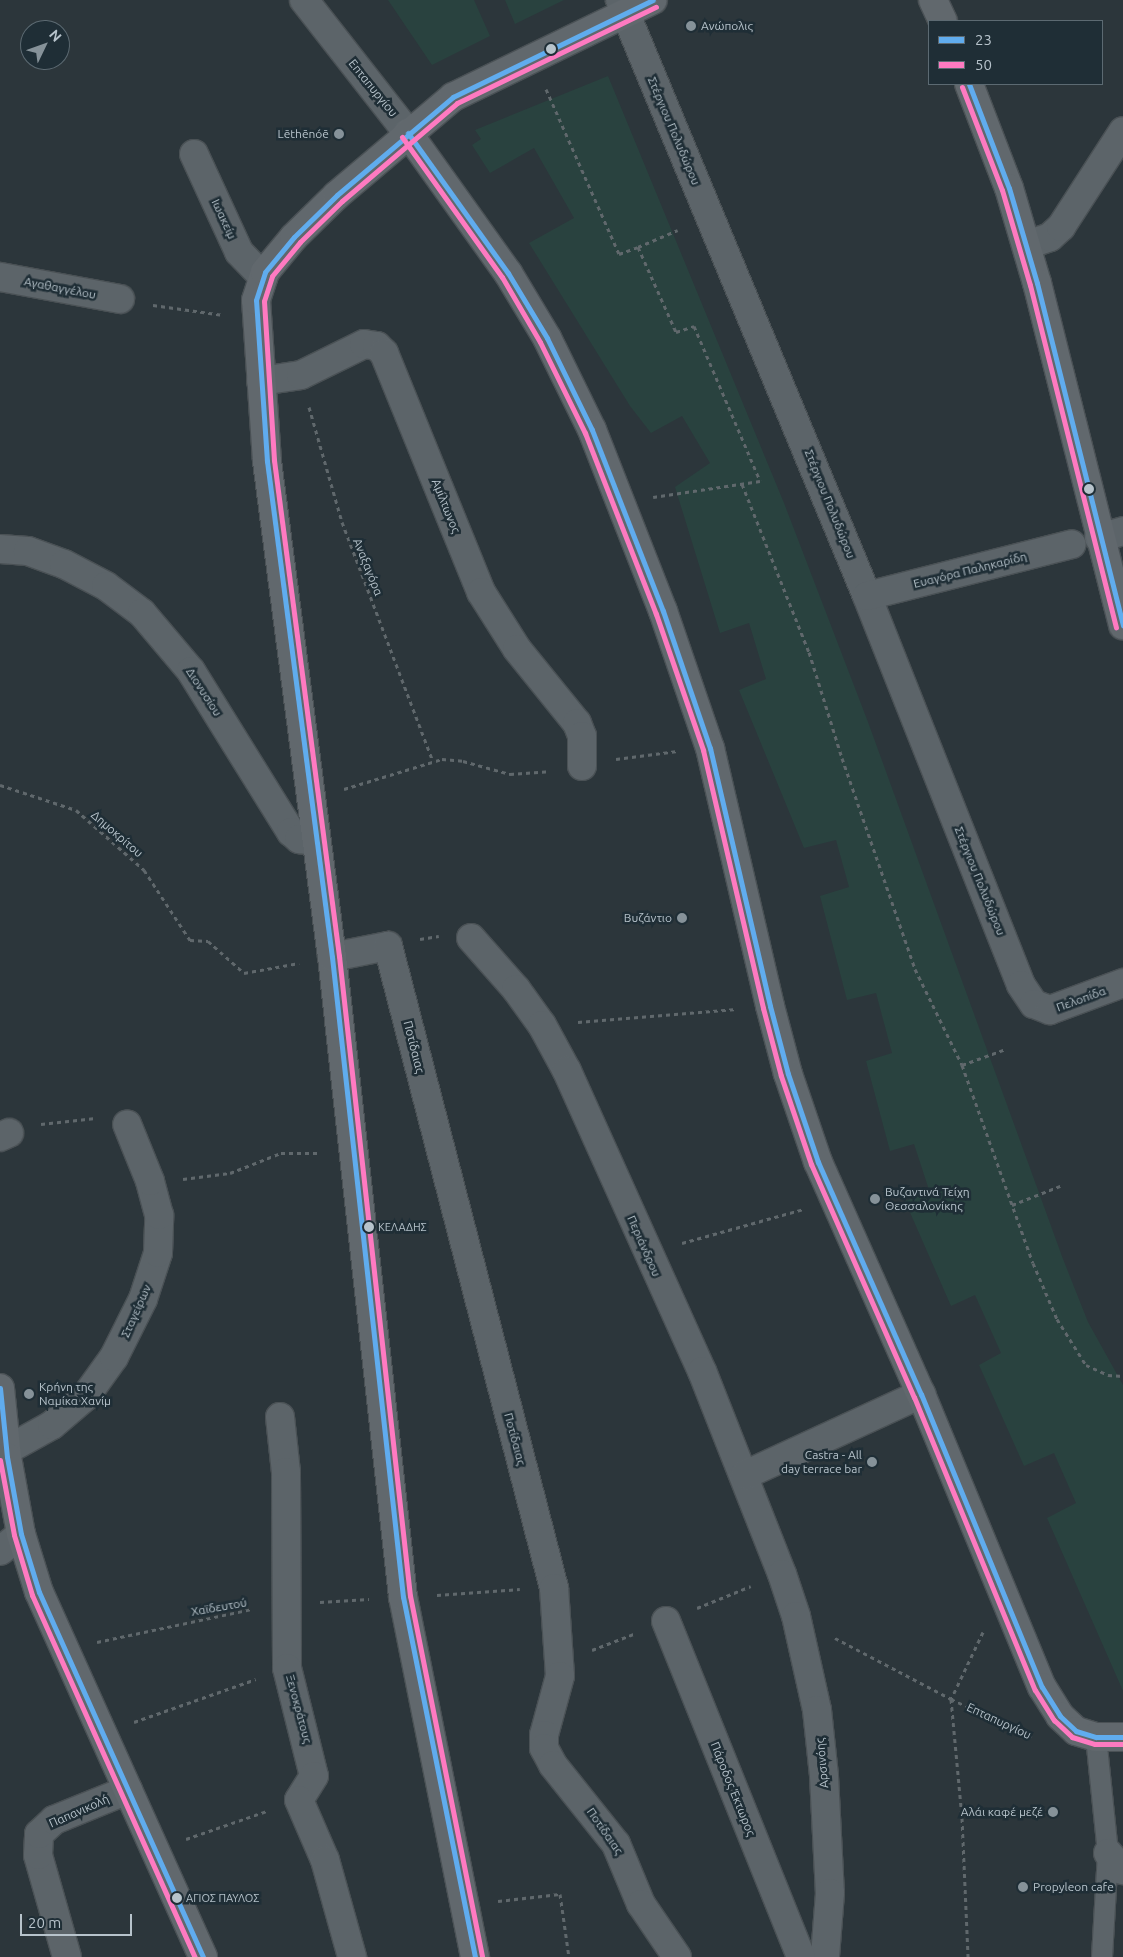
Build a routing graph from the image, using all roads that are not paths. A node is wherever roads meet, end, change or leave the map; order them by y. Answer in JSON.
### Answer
{"nodes":[{"id":1,"x":304,"y":0,"type":"edge"},
{"id":2,"x":653,"y":0,"type":"edge"},
{"id":3,"x":933,"y":0,"type":"edge"},
{"id":4,"x":623,"y":6,"type":"edge"},
{"id":5,"x":943,"y":20,"type":"edge"},
{"id":6,"x":969,"y":85,"type":"edge"},
{"id":7,"x":1123,"y":131,"type":"edge"},
{"id":8,"x":408,"y":132,"type":"junction"},
{"id":9,"x":194,"y":154,"type":"dead end"},
{"id":10,"x":1026,"y":245,"type":"junction"},
{"id":11,"x":0,"y":277,"type":"edge"},
{"id":12,"x":263,"y":277,"type":"junction"},
{"id":13,"x":120,"y":300,"type":"road end"},
{"id":14,"x":261,"y":381,"type":"junction"},
{"id":15,"x":1111,"y":534,"type":"edge"},
{"id":16,"x":1072,"y":544,"type":"dead end"},
{"id":17,"x":0,"y":550,"type":"edge"},
{"id":18,"x":867,"y":596,"type":"junction"},
{"id":19,"x":1123,"y":625,"type":"edge"},
{"id":20,"x":582,"y":766,"type":"road end"},
{"id":21,"x":316,"y":841,"type":"junction"},
{"id":22,"x":471,"y":938,"type":"road end"},
{"id":23,"x":332,"y":957,"type":"junction"},
{"id":24,"x":1123,"y":983,"type":"edge"},
{"id":25,"x":1039,"y":1007,"type":"joint"},
{"id":26,"x":127,"y":1124,"type":"road end"},
{"id":27,"x":0,"y":1388,"type":"edge"},
{"id":28,"x":921,"y":1394,"type":"junction"},
{"id":29,"x":280,"y":1417,"type":"dead end"},
{"id":30,"x":7,"y":1450,"type":"junction"},
{"id":31,"x":745,"y":1475,"type":"junction"},
{"id":32,"x":22,"y":1534,"type":"junction"},
{"id":33,"x":0,"y":1551,"type":"edge"},
{"id":34,"x":782,"y":1574,"type":"joint"},
{"id":35,"x":666,"y":1621,"type":"dead end"},
{"id":36,"x":1096,"y":1737,"type":"junction"},
{"id":37,"x":1123,"y":1737,"type":"edge"},
{"id":38,"x":128,"y":1790,"type":"junction"},
{"id":39,"x":1116,"y":1861,"type":"edge"},
{"id":40,"x":67,"y":1957,"type":"edge"},
{"id":41,"x":203,"y":1957,"type":"edge"},
{"id":42,"x":352,"y":1957,"type":"edge"},
{"id":43,"x":475,"y":1957,"type":"edge"},
{"id":44,"x":677,"y":1957,"type":"edge"},
{"id":45,"x":801,"y":1957,"type":"edge"},
{"id":46,"x":825,"y":1957,"type":"edge"},
{"id":47,"x":1102,"y":1957,"type":"edge"}],
"edges":[{"from":1,"to":8,"type":"street","name":"Επταπυργίου"},
{"from":2,"to":4,"type":"main road"},
{"from":3,"to":5,"type":"main road"},
{"from":4,"to":8,"type":"main road"},
{"from":4,"to":18,"type":"street","name":"Στέργιου Πολυδώρου"},
{"from":6,"to":10,"type":"main road"},
{"from":7,"to":10,"type":"street"},
{"from":8,"to":12,"type":"main road"},
{"from":8,"to":28,"type":"main road","name":"Επταπυργίου"},
{"from":9,"to":12,"type":"street","name":"Ιωακείμ"},
{"from":10,"to":15,"type":"main road"},
{"from":11,"to":13,"type":"street","name":"Αγαθαγγέλου"},
{"from":12,"to":14,"type":"main road"},
{"from":14,"to":20,"type":"street","name":"Αμίλτωνος"},
{"from":14,"to":21,"type":"main road"},
{"from":15,"to":19,"type":"main road"},
{"from":16,"to":18,"type":"street","name":"Ευαγόρα Παληκαρίδη"},
{"from":17,"to":21,"type":"street","name":"Διονυσίου"},
{"from":18,"to":25,"type":"street","name":"Στέργιου Πολυδώρου"},
{"from":21,"to":23,"type":"main road"},
{"from":22,"to":31,"type":"street","name":"Περιάνδρου"},
{"from":23,"to":43,"type":"main road"},
{"from":23,"to":44,"type":"street","name":"Ποτίδαιας"},
{"from":24,"to":25,"type":"street","name":"Πελοπίδα"},
{"from":26,"to":30,"type":"street","name":"Σταγείρων"},
{"from":27,"to":30,"type":"main road"},
{"from":28,"to":31,"type":"street"},
{"from":28,"to":36,"type":"main road","name":"Επταπυργίου"},
{"from":29,"to":42,"type":"street","name":"Ξενοκράτους"},
{"from":30,"to":32,"type":"main road"},
{"from":31,"to":34,"type":"street","name":"Περιάνδρου"},
{"from":32,"to":33,"type":"street"},
{"from":32,"to":38,"type":"main road"},
{"from":34,"to":46,"type":"street","name":"Αρσινόης"},
{"from":35,"to":45,"type":"street","name":"Πάροδος Έκτωρος"},
{"from":36,"to":37,"type":"main road"},
{"from":36,"to":39,"type":"lane"},
{"from":38,"to":40,"type":"street","name":"Παπανικολή"},
{"from":38,"to":41,"type":"main road"},
{"from":39,"to":47,"type":"lane"}]}
